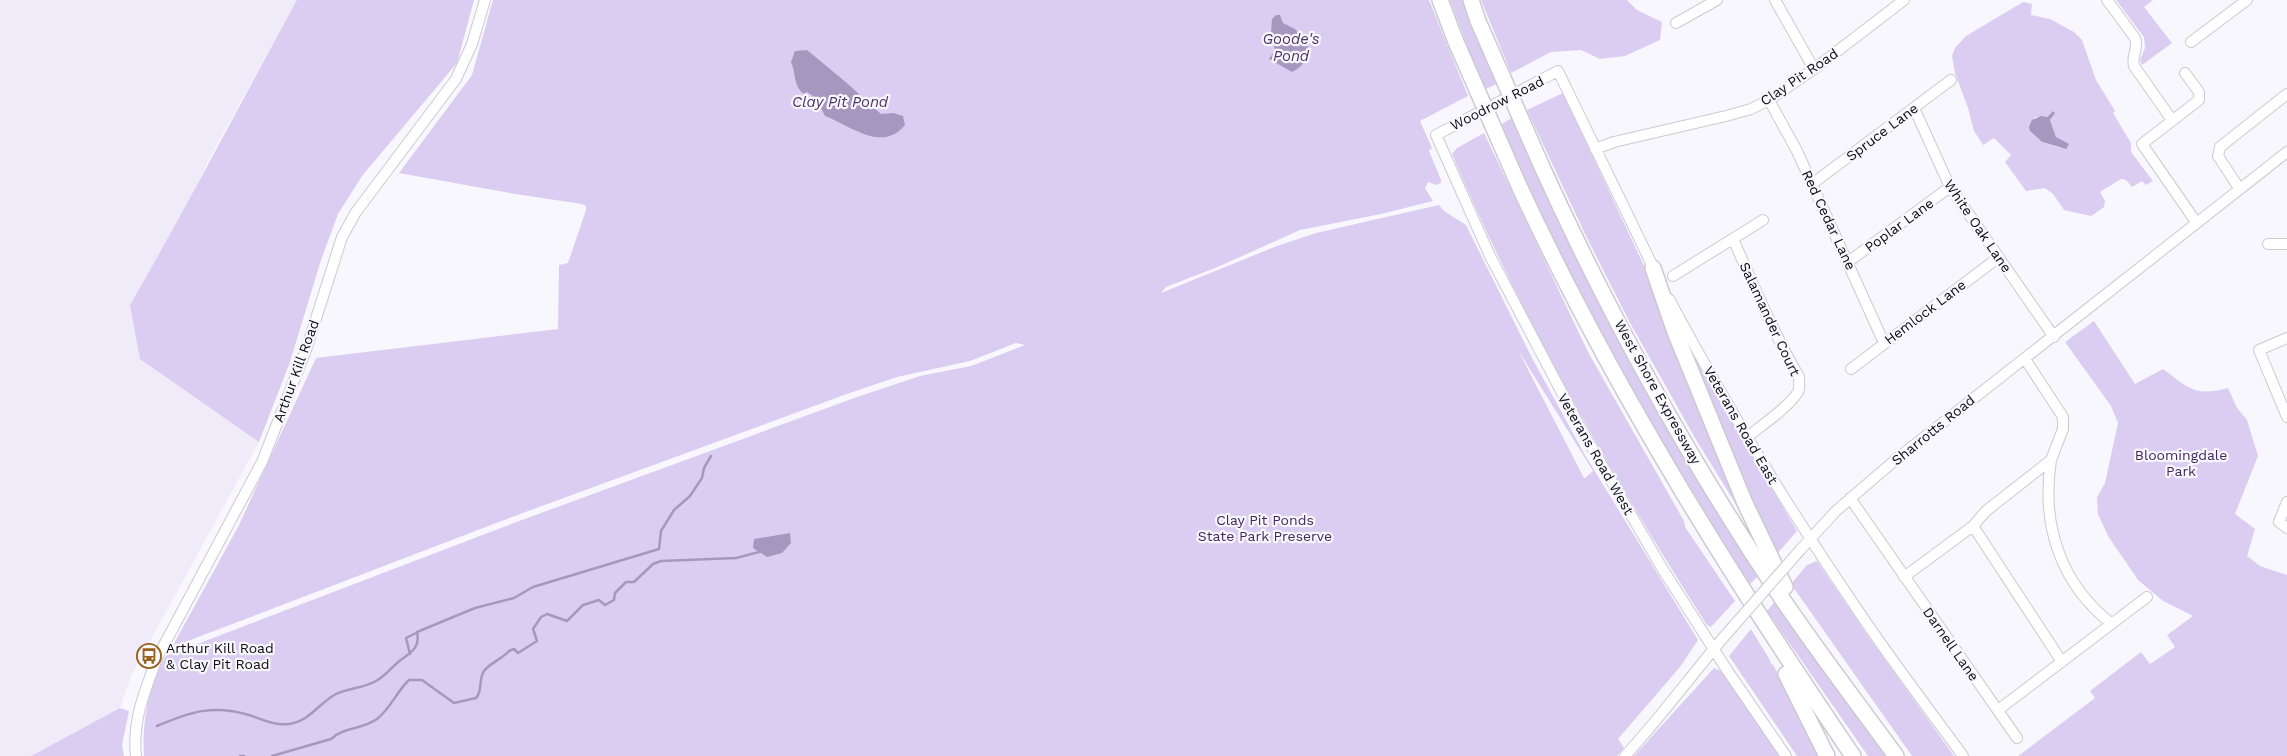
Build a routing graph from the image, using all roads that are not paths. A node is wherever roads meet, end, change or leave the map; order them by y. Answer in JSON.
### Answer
{"nodes":[{"id":1,"x":485,"y":0,"type":"edge"},
{"id":2,"x":1440,"y":0,"type":"edge"},
{"id":3,"x":1470,"y":0,"type":"edge"},
{"id":4,"x":1717,"y":0,"type":"edge"},
{"id":5,"x":1775,"y":0,"type":"edge"},
{"id":6,"x":1904,"y":0,"type":"edge"},
{"id":7,"x":2106,"y":0,"type":"edge"},
{"id":8,"x":2247,"y":0,"type":"edge"},
{"id":9,"x":1676,"y":22,"type":"dead end"},
{"id":10,"x":2191,"y":42,"type":"dead end"},
{"id":11,"x":1814,"y":69,"type":"junction"},
{"id":12,"x":1558,"y":71,"type":"joint"},
{"id":13,"x":2185,"y":73,"type":"dead end"},
{"id":14,"x":1951,"y":80,"type":"dead end"},
{"id":15,"x":2287,"y":94,"type":"edge"},
{"id":16,"x":1769,"y":100,"type":"junction"},
{"id":17,"x":1914,"y":108,"type":"junction"},
{"id":18,"x":2172,"y":120,"type":"junction"},
{"id":19,"x":1436,"y":134,"type":"joint"},
{"id":20,"x":1595,"y":150,"type":"junction"},
{"id":21,"x":2287,"y":152,"type":"edge"},
{"id":22,"x":1812,"y":184,"type":"junction"},
{"id":23,"x":1950,"y":188,"type":"junction"},
{"id":24,"x":2239,"y":188,"type":"junction"},
{"id":25,"x":1763,"y":220,"type":"dead end"},
{"id":26,"x":2196,"y":222,"type":"junction"},
{"id":27,"x":1733,"y":239,"type":"junction"},
{"id":28,"x":2268,"y":244,"type":"dead end"},
{"id":29,"x":2287,"y":244,"type":"edge"},
{"id":30,"x":1999,"y":257,"type":"junction"},
{"id":31,"x":1848,"y":262,"type":"junction"},
{"id":32,"x":1653,"y":268,"type":"junction"},
{"id":33,"x":1673,"y":276,"type":"dead end"},
{"id":34,"x":2054,"y":337,"type":"junction"},
{"id":35,"x":2287,"y":338,"type":"edge"},
{"id":36,"x":1884,"y":343,"type":"junction"},
{"id":37,"x":2025,"y":358,"type":"junction"},
{"id":38,"x":1851,"y":369,"type":"dead end"},
{"id":39,"x":2287,"y":417,"type":"edge"},
{"id":40,"x":1747,"y":437,"type":"junction"},
{"id":41,"x":2051,"y":460,"type":"junction"},
{"id":42,"x":1850,"y":498,"type":"junction"},
{"id":43,"x":2287,"y":502,"type":"edge"},
{"id":44,"x":1698,"y":518,"type":"junction"},
{"id":45,"x":1973,"y":526,"type":"junction"},
{"id":46,"x":2287,"y":528,"type":"edge"},
{"id":47,"x":1810,"y":538,"type":"junction"},
{"id":48,"x":1904,"y":577,"type":"junction"},
{"id":49,"x":2147,"y":597,"type":"dead end"},
{"id":50,"x":2112,"y":624,"type":"junction"},
{"id":51,"x":1714,"y":649,"type":"junction"},
{"id":52,"x":2062,"y":662,"type":"junction"},
{"id":53,"x":1839,"y":678,"type":"junction"},
{"id":54,"x":1998,"y":710,"type":"junction"},
{"id":55,"x":2018,"y":738,"type":"dead end"},
{"id":56,"x":136,"y":756,"type":"edge"},
{"id":57,"x":1626,"y":756,"type":"edge"},
{"id":58,"x":1786,"y":756,"type":"edge"},
{"id":59,"x":1827,"y":756,"type":"edge"},
{"id":60,"x":1853,"y":756,"type":"edge"},
{"id":61,"x":1896,"y":756,"type":"edge"},
{"id":62,"x":1963,"y":756,"type":"edge"}],
"edges":[{"from":1,"to":56,"type":"street","name":"Arthur Kill Road"},
{"from":2,"to":44,"type":"highway","name":"West Shore Expressway","bridge":true},
{"from":3,"to":53,"type":"highway","name":"West Shore Expressway","bridge":true},
{"from":4,"to":9,"type":"street"},
{"from":5,"to":11,"type":"street"},
{"from":6,"to":11,"type":"street","name":"Clay Pit Road"},
{"from":7,"to":18,"type":"street"},
{"from":8,"to":10,"type":"street"},
{"from":11,"to":16,"type":"street","name":"Clay Pit Road"},
{"from":12,"to":19,"type":"street","name":"Woodrow Road"},
{"from":12,"to":20,"type":"street","name":"Veterans Road East"},
{"from":13,"to":18,"type":"street"},
{"from":14,"to":17,"type":"street","name":"Spruce Lane"},
{"from":15,"to":24,"type":"street"},
{"from":16,"to":20,"type":"street","name":"Clay Pit Road"},
{"from":16,"to":22,"type":"street","name":"Red Cedar Lane"},
{"from":17,"to":22,"type":"street","name":"Spruce Lane"},
{"from":17,"to":23,"type":"street","name":"White Oak Lane"},
{"from":18,"to":26,"type":"street"},
{"from":19,"to":51,"type":"street","name":"Veterans Road West"},
{"from":20,"to":32,"type":"street","name":"Veterans Road East"},
{"from":21,"to":24,"type":"street","name":"Sharrotts Road"},
{"from":22,"to":31,"type":"street","name":"Red Cedar Lane"},
{"from":23,"to":30,"type":"street","name":"White Oak Lane"},
{"from":23,"to":31,"type":"street","name":"Poplar Lane"},
{"from":24,"to":26,"type":"street","name":"Sharrotts Road"},
{"from":25,"to":27,"type":"street"},
{"from":26,"to":34,"type":"street","name":"Sharrotts Road"},
{"from":27,"to":33,"type":"street"},
{"from":27,"to":40,"type":"street","name":"Salamander Court"},
{"from":28,"to":29,"type":"street"},
{"from":30,"to":34,"type":"street","name":"White Oak Lane"},
{"from":30,"to":36,"type":"street","name":"Hemlock Lane"},
{"from":31,"to":36,"type":"street","name":"Red Cedar Lane"},
{"from":32,"to":40,"type":"street","name":"Veterans Road East"},
{"from":32,"to":53,"type":"highway"},
{"from":34,"to":37,"type":"street","name":"Sharrotts Road"},
{"from":35,"to":39,"type":"street"},
{"from":36,"to":38,"type":"street","name":"Hemlock Lane"},
{"from":37,"to":41,"type":"street"},
{"from":37,"to":42,"type":"street","name":"Sharrotts Road"},
{"from":40,"to":47,"type":"street","name":"Veterans Road East"},
{"from":41,"to":45,"type":"street"},
{"from":41,"to":50,"type":"street"},
{"from":42,"to":47,"type":"street","name":"Sharrotts Road"},
{"from":42,"to":48,"type":"street","name":"Darnell Lane"},
{"from":43,"to":46,"type":"street"},
{"from":44,"to":59,"type":"highway"},
{"from":44,"to":60,"type":"highway","name":"West Shore Expressway"},
{"from":45,"to":48,"type":"street"},
{"from":45,"to":52,"type":"street"},
{"from":47,"to":51,"type":"street","name":"Sharrotts Road","bridge":true},
{"from":47,"to":62,"type":"street","name":"Veterans Road East"},
{"from":48,"to":54,"type":"street","name":"Darnell Lane"},
{"from":49,"to":50,"type":"street"},
{"from":50,"to":52,"type":"street"},
{"from":51,"to":57,"type":"street","name":"Sharrotts Road"},
{"from":51,"to":58,"type":"street","name":"Veterans Road West"},
{"from":52,"to":54,"type":"street"},
{"from":53,"to":61,"type":"highway","name":"West Shore Expressway"},
{"from":54,"to":55,"type":"street","name":"Darnell Lane"}]}
